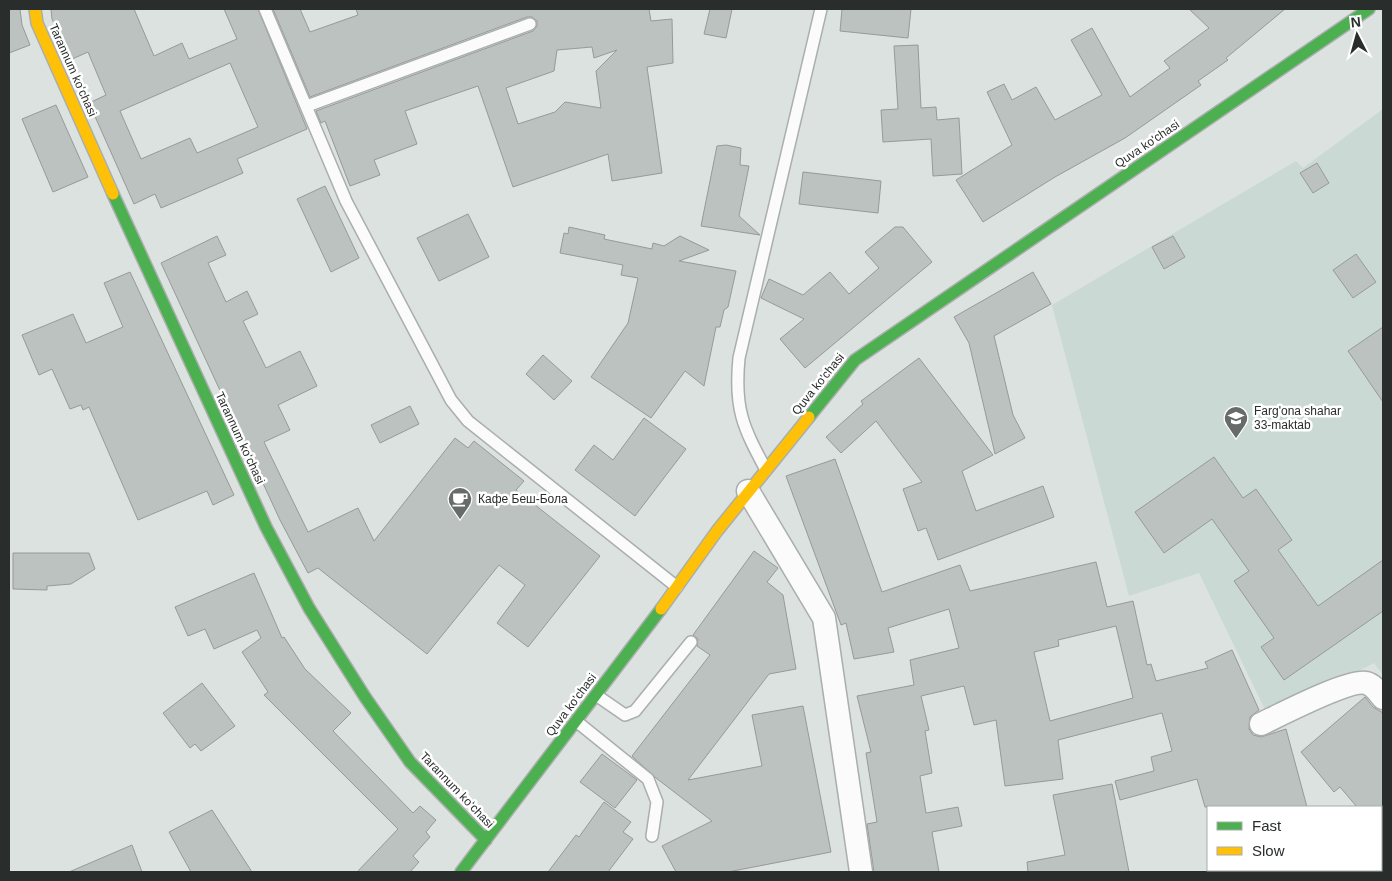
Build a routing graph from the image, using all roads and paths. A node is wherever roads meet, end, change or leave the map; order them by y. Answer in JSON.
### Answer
{"nodes":[{"id":1,"x":35,"y":9,"type":"edge"},
{"id":2,"x":265,"y":9,"type":"edge"},
{"id":3,"x":821,"y":9,"type":"edge"},
{"id":4,"x":1368,"y":9,"type":"edge"},
{"id":5,"x":530,"y":24,"type":"dead end"},
{"id":6,"x":307,"y":106,"type":"junction"},
{"id":7,"x":766,"y":470,"type":"junction"},
{"id":8,"x":748,"y":491,"type":"junction"},
{"id":9,"x":677,"y":587,"type":"junction"},
{"id":10,"x":691,"y":642,"type":"dead end"},
{"id":11,"x":596,"y":695,"type":"junction"},
{"id":12,"x":1383,"y":698,"type":"edge"},
{"id":13,"x":576,"y":721,"type":"junction"},
{"id":14,"x":1261,"y":724,"type":"dead end"},
{"id":15,"x":652,"y":836,"type":"dead end"},
{"id":16,"x":486,"y":840,"type":"junction"},
{"id":17,"x":461,"y":872,"type":"edge"},
{"id":18,"x":861,"y":872,"type":"edge"}],
"edges":[{"from":1,"to":16,"type":"main road","name":"Tarannum koʻchasi"},
{"from":2,"to":6,"type":"lane"},
{"from":3,"to":7,"type":"lane"},
{"from":4,"to":7,"type":"main road","name":"Quva ko'chasi"},
{"from":5,"to":6,"type":"lane"},
{"from":6,"to":9,"type":"lane"},
{"from":7,"to":8,"type":"main road","name":"Quva ko'chasi"},
{"from":8,"to":9,"type":"main road","name":"Quva ko'chasi"},
{"from":8,"to":18,"type":"street"},
{"from":9,"to":11,"type":"main road","name":"Quva ko'chasi"},
{"from":10,"to":11,"type":"lane"},
{"from":11,"to":13,"type":"main road","name":"Quva ko'chasi"},
{"from":12,"to":14,"type":"street"},
{"from":13,"to":15,"type":"lane"},
{"from":13,"to":16,"type":"main road","name":"Quva ko'chasi"},
{"from":16,"to":17,"type":"main road","name":"Quva ko'chasi"}]}
